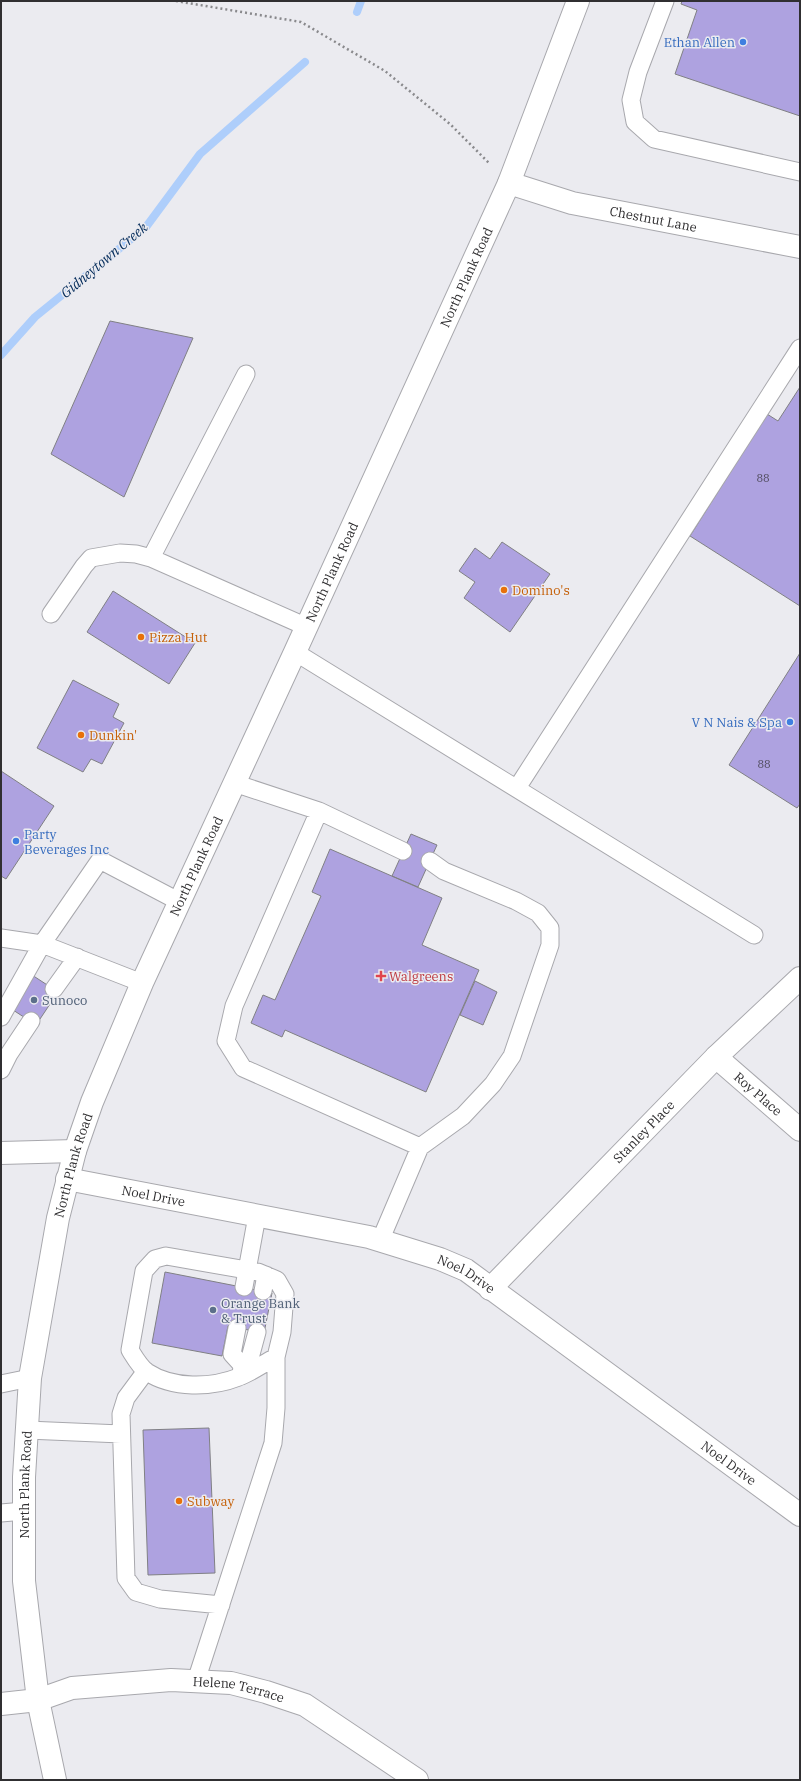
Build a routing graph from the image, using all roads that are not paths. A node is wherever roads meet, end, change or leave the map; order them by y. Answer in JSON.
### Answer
{"nodes":[{"id":1,"x":578,"y":1,"type":"edge"},
{"id":2,"x":665,"y":1,"type":"edge"},
{"id":3,"x":800,"y":172,"type":"edge"},
{"id":4,"x":508,"y":183,"type":"junction"},
{"id":5,"x":800,"y":247,"type":"edge"},
{"id":6,"x":800,"y":348,"type":"edge"},
{"id":7,"x":246,"y":374,"type":"dead end"},
{"id":8,"x":151,"y":558,"type":"junction"},
{"id":9,"x":51,"y":614,"type":"dead end"},
{"id":10,"x":307,"y":626,"type":"junction"},
{"id":11,"x":296,"y":652,"type":"junction"},
{"id":12,"x":234,"y":784,"type":"junction"},
{"id":13,"x":517,"y":788,"type":"junction"},
{"id":14,"x":318,"y":811,"type":"junction"},
{"id":15,"x":403,"y":851,"type":"dead end"},
{"id":16,"x":430,"y":861,"type":"dead end"},
{"id":17,"x":180,"y":902,"type":"junction"},
{"id":18,"x":754,"y":935,"type":"dead end"},
{"id":19,"x":1,"y":938,"type":"edge"},
{"id":20,"x":42,"y":944,"type":"junction"},
{"id":21,"x":77,"y":957,"type":"junction"},
{"id":22,"x":800,"y":978,"type":"edge"},
{"id":23,"x":142,"y":983,"type":"junction"},
{"id":24,"x":54,"y":989,"type":"dead end"},
{"id":25,"x":1,"y":1018,"type":"edge"},
{"id":26,"x":31,"y":1021,"type":"dead end"},
{"id":27,"x":5,"y":1053,"type":"edge"},
{"id":28,"x":716,"y":1057,"type":"junction"},
{"id":29,"x":1,"y":1070,"type":"edge"},
{"id":30,"x":800,"y":1130,"type":"edge"},
{"id":31,"x":420,"y":1147,"type":"junction"},
{"id":32,"x":75,"y":1151,"type":"junction"},
{"id":33,"x":1,"y":1153,"type":"edge"},
{"id":34,"x":67,"y":1179,"type":"junction"},
{"id":35,"x":257,"y":1216,"type":"junction"},
{"id":36,"x":380,"y":1241,"type":"junction"},
{"id":37,"x":247,"y":1270,"type":"junction"},
{"id":38,"x":244,"y":1287,"type":"dead end"},
{"id":39,"x":490,"y":1289,"type":"junction"},
{"id":40,"x":236,"y":1328,"type":"dead end"},
{"id":41,"x":257,"y":1332,"type":"dead end"},
{"id":42,"x":276,"y":1357,"type":"junction"},
{"id":43,"x":146,"y":1371,"type":"junction"},
{"id":44,"x":241,"y":1371,"type":"junction"},
{"id":45,"x":30,"y":1378,"type":"junction"},
{"id":46,"x":1,"y":1384,"type":"edge"},
{"id":47,"x":27,"y":1430,"type":"junction"},
{"id":48,"x":121,"y":1434,"type":"junction"},
{"id":49,"x":24,"y":1511,"type":"junction"},
{"id":50,"x":1,"y":1513,"type":"edge"},
{"id":51,"x":800,"y":1515,"type":"edge"},
{"id":52,"x":220,"y":1604,"type":"junction"},
{"id":53,"x":196,"y":1681,"type":"junction"},
{"id":54,"x":38,"y":1700,"type":"junction"},
{"id":55,"x":1,"y":1704,"type":"edge"},
{"id":56,"x":55,"y":1780,"type":"edge"},
{"id":57,"x":418,"y":1780,"type":"edge"}],
"edges":[{"from":1,"to":4,"type":"street","name":"North Plank Road"},
{"from":2,"to":3,"type":"lane"},
{"from":4,"to":5,"type":"street","name":"Chestnut Lane"},
{"from":4,"to":10,"type":"street","name":"North Plank Road"},
{"from":6,"to":13,"type":"lane"},
{"from":7,"to":8,"type":"lane"},
{"from":8,"to":9,"type":"lane"},
{"from":8,"to":10,"type":"lane"},
{"from":10,"to":11,"type":"street","name":"North Plank Road"},
{"from":11,"to":12,"type":"street","name":"North Plank Road"},
{"from":11,"to":13,"type":"lane"},
{"from":12,"to":14,"type":"lane"},
{"from":12,"to":17,"type":"street","name":"North Plank Road"},
{"from":13,"to":18,"type":"lane"},
{"from":14,"to":15,"type":"lane"},
{"from":14,"to":31,"type":"lane"},
{"from":16,"to":31,"type":"lane"},
{"from":17,"to":20,"type":"lane"},
{"from":17,"to":23,"type":"street","name":"North Plank Road"},
{"from":19,"to":20,"type":"lane"},
{"from":20,"to":21,"type":"lane"},
{"from":20,"to":25,"type":"lane"},
{"from":21,"to":23,"type":"lane"},
{"from":21,"to":24,"type":"lane"},
{"from":22,"to":28,"type":"street","name":"Stanley Place"},
{"from":23,"to":32,"type":"street","name":"North Plank Road"},
{"from":26,"to":27,"type":"lane"},
{"from":27,"to":29,"type":"lane"},
{"from":28,"to":30,"type":"street","name":"Roy Place"},
{"from":28,"to":39,"type":"street","name":"Stanley Place"},
{"from":31,"to":36,"type":"lane"},
{"from":32,"to":33,"type":"street"},
{"from":32,"to":34,"type":"street","name":"North Plank Road"},
{"from":34,"to":35,"type":"street","name":"Noel Drive"},
{"from":34,"to":45,"type":"street","name":"North Plank Road"},
{"from":35,"to":36,"type":"street","name":"Noel Drive"},
{"from":35,"to":37,"type":"lane"},
{"from":36,"to":39,"type":"street","name":"Noel Drive"},
{"from":37,"to":38,"type":"lane"},
{"from":37,"to":42,"type":"lane"},
{"from":37,"to":43,"type":"lane"},
{"from":39,"to":51,"type":"street","name":"Noel Drive"},
{"from":40,"to":44,"type":"lane"},
{"from":41,"to":44,"type":"lane"},
{"from":42,"to":44,"type":"lane"},
{"from":42,"to":52,"type":"lane"},
{"from":43,"to":44,"type":"lane"},
{"from":43,"to":48,"type":"lane"},
{"from":45,"to":46,"type":"lane"},
{"from":45,"to":47,"type":"street","name":"North Plank Road"},
{"from":47,"to":48,"type":"lane"},
{"from":47,"to":49,"type":"street","name":"North Plank Road"},
{"from":48,"to":52,"type":"lane"},
{"from":49,"to":50,"type":"lane"},
{"from":49,"to":54,"type":"street","name":"North Plank Road"},
{"from":52,"to":53,"type":"lane"},
{"from":53,"to":54,"type":"street","name":"Helene Terrace"},
{"from":53,"to":57,"type":"street","name":"Helene Terrace"},
{"from":54,"to":55,"type":"street","name":"Helene Terrace"},
{"from":54,"to":56,"type":"street","name":"North Plank Road"}]}
